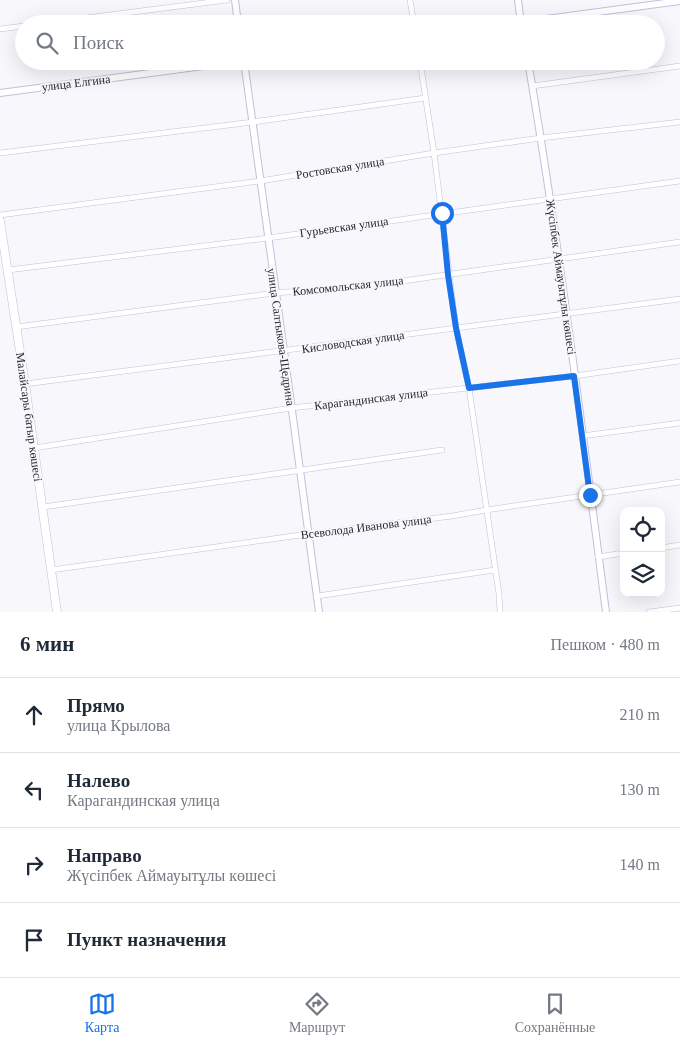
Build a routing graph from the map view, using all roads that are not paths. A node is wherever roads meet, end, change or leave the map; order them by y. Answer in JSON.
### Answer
{"nodes":[{"id":1,"x":227,"y":0,"type":"edge"},
{"id":2,"x":235,"y":0,"type":"edge"},
{"id":3,"x":410,"y":0,"type":"edge"},
{"id":4,"x":518,"y":0,"type":"edge"},
{"id":5,"x":680,"y":1,"type":"edge"},
{"id":6,"x":110,"y":15,"type":"edge"},
{"id":7,"x":237,"y":15,"type":"edge"},
{"id":8,"x":412,"y":15,"type":"edge"},
{"id":9,"x":520,"y":15,"type":"edge"},
{"id":10,"x":579,"y":15,"type":"edge"},
{"id":11,"x":15,"y":27,"type":"edge"},
{"id":12,"x":0,"y":29,"type":"edge"},
{"id":13,"x":680,"y":66,"type":"edge"},
{"id":14,"x":665,"y":68,"type":"edge"},
{"id":15,"x":174,"y":70,"type":"edge"},
{"id":16,"x":243,"y":70,"type":"edge"},
{"id":17,"x":421,"y":70,"type":"edge"},
{"id":18,"x":529,"y":70,"type":"edge"},
{"id":19,"x":650,"y":70,"type":"edge"},
{"id":20,"x":532,"y":86,"type":"junction"},
{"id":21,"x":0,"y":93,"type":"edge"},
{"id":22,"x":425,"y":98,"type":"junction"},
{"id":23,"x":252,"y":122,"type":"junction"},
{"id":24,"x":680,"y":122,"type":"edge"},
{"id":25,"x":541,"y":138,"type":"junction"},
{"id":26,"x":0,"y":153,"type":"edge"},
{"id":27,"x":434,"y":153,"type":"junction"},
{"id":28,"x":260,"y":181,"type":"junction"},
{"id":29,"x":680,"y":181,"type":"edge"},
{"id":30,"x":550,"y":198,"type":"junction"},
{"id":31,"x":442,"y":213,"type":"junction"},
{"id":32,"x":0,"y":215,"type":"edge"},
{"id":33,"x":0,"y":222,"type":"edge"},
{"id":34,"x":268,"y":238,"type":"junction"},
{"id":35,"x":680,"y":242,"type":"edge"},
{"id":36,"x":558,"y":259,"type":"junction"},
{"id":37,"x":8,"y":270,"type":"junction"},
{"id":38,"x":448,"y":275,"type":"junction"},
{"id":39,"x":275,"y":294,"type":"junction"},
{"id":40,"x":680,"y":299,"type":"edge"},
{"id":41,"x":566,"y":314,"type":"junction"},
{"id":42,"x":16,"y":327,"type":"junction"},
{"id":43,"x":456,"y":328,"type":"junction"},
{"id":44,"x":284,"y":351,"type":"junction"},
{"id":45,"x":680,"y":361,"type":"edge"},
{"id":46,"x":574,"y":376,"type":"junction"},
{"id":47,"x":25,"y":384,"type":"junction"},
{"id":48,"x":469,"y":388,"type":"junction"},
{"id":49,"x":291,"y":408,"type":"junction"},
{"id":50,"x":680,"y":423,"type":"edge"},
{"id":51,"x":582,"y":436,"type":"junction"},
{"id":52,"x":34,"y":448,"type":"junction"},
{"id":53,"x":442,"y":450,"type":"dead end"},
{"id":54,"x":300,"y":470,"type":"junction"},
{"id":55,"x":680,"y":482,"type":"edge"},
{"id":56,"x":590,"y":495,"type":"junction"},
{"id":57,"x":43,"y":507,"type":"junction"},
{"id":58,"x":486,"y":510,"type":"junction"},
{"id":59,"x":308,"y":534,"type":"junction"},
{"id":60,"x":680,"y":545,"type":"edge"},
{"id":61,"x":665,"y":547,"type":"edge"},
{"id":62,"x":620,"y":554,"type":"edge"},
{"id":63,"x":598,"y":557,"type":"junction"},
{"id":64,"x":51,"y":570,"type":"junction"},
{"id":65,"x":495,"y":570,"type":"junction"},
{"id":66,"x":317,"y":596,"type":"junction"},
{"id":67,"x":680,"y":608,"type":"edge"},
{"id":68,"x":56,"y":612,"type":"edge"},
{"id":69,"x":319,"y":612,"type":"edge"},
{"id":70,"x":500,"y":612,"type":"edge"},
{"id":71,"x":606,"y":612,"type":"edge"},
{"id":72,"x":649,"y":612,"type":"edge"}],
"edges":[{"from":1,"to":6,"type":"street"},
{"from":2,"to":7,"type":"street"},
{"from":3,"to":8,"type":"street"},
{"from":4,"to":9,"type":"street"},
{"from":5,"to":10,"type":"street"},
{"from":11,"to":12,"type":"street"},
{"from":13,"to":14,"type":"street"},
{"from":15,"to":21,"type":"street","name":"улица Елгина"},
{"from":16,"to":23,"type":"street","name":"улица Салтыкова-Щедрина"},
{"from":17,"to":22,"type":"street"},
{"from":18,"to":20,"type":"street","name":"Жүсіпбек Аймауытұлы көшесі"},
{"from":19,"to":20,"type":"street"},
{"from":20,"to":25,"type":"street","name":"Жүсіпбек Аймауытұлы көшесі"},
{"from":22,"to":23,"type":"street"},
{"from":22,"to":27,"type":"street"},
{"from":23,"to":26,"type":"street"},
{"from":23,"to":28,"type":"street","name":"улица Салтыкова-Щедрина"},
{"from":24,"to":25,"type":"street","name":"Ростовская улица"},
{"from":25,"to":27,"type":"street","name":"Ростовская улица"},
{"from":25,"to":30,"type":"street","name":"Жүсіпбек Аймауытұлы көшесі"},
{"from":27,"to":28,"type":"street","name":"Ростовская улица"},
{"from":27,"to":31,"type":"street"},
{"from":28,"to":32,"type":"street","name":"Ростовская улица"},
{"from":28,"to":34,"type":"street","name":"улица Салтыкова-Щедрина"},
{"from":29,"to":30,"type":"street","name":"Гурьевская улица"},
{"from":30,"to":31,"type":"street","name":"Гурьевская улица"},
{"from":30,"to":36,"type":"street","name":"Жүсіпбек Аймауытұлы көшесі"},
{"from":31,"to":34,"type":"street","name":"Гурьевская улица"},
{"from":31,"to":38,"type":"street"},
{"from":33,"to":37,"type":"main road","name":"Малайсары батыр көшесі"},
{"from":34,"to":37,"type":"street","name":"Гурьевская улица"},
{"from":34,"to":39,"type":"street","name":"улица Салтыкова-Щедрина"},
{"from":35,"to":36,"type":"street","name":"Комсомольская улица"},
{"from":36,"to":38,"type":"street","name":"Комсомольская улица"},
{"from":36,"to":41,"type":"street","name":"Жүсіпбек Аймауытұлы көшесі"},
{"from":37,"to":42,"type":"main road","name":"Малайсары батыр көшесі"},
{"from":38,"to":39,"type":"street","name":"Комсомольская улица"},
{"from":38,"to":43,"type":"street"},
{"from":39,"to":42,"type":"street","name":"Комсомольская улица"},
{"from":39,"to":44,"type":"street","name":"улица Салтыкова-Щедрина"},
{"from":40,"to":41,"type":"street","name":"Кисловодская улица"},
{"from":41,"to":43,"type":"street","name":"Кисловодская улица"},
{"from":41,"to":46,"type":"street","name":"Жүсіпбек Аймауытұлы көшесі"},
{"from":42,"to":47,"type":"main road","name":"Малайсары батыр көшесі"},
{"from":43,"to":44,"type":"street","name":"Кисловодская улица"},
{"from":43,"to":48,"type":"street"},
{"from":44,"to":47,"type":"street","name":"Кисловодская улица"},
{"from":44,"to":49,"type":"street","name":"улица Салтыкова-Щедрина"},
{"from":45,"to":46,"type":"street","name":"Карагандинская улица"},
{"from":46,"to":48,"type":"street","name":"Карагандинская улица"},
{"from":46,"to":51,"type":"street","name":"Жүсіпбек Аймауытұлы көшесі"},
{"from":47,"to":52,"type":"main road","name":"Малайсары батыр көшесі"},
{"from":48,"to":49,"type":"street","name":"Карагандинская улица"},
{"from":48,"to":58,"type":"street"},
{"from":49,"to":52,"type":"street","name":"Карагандинская улица"},
{"from":49,"to":54,"type":"street","name":"улица Салтыкова-Щедрина"},
{"from":50,"to":51,"type":"street"},
{"from":51,"to":56,"type":"street","name":"Жүсіпбек Аймауытұлы көшесі"},
{"from":52,"to":57,"type":"main road","name":"Малайсары батыр көшесі"},
{"from":53,"to":54,"type":"street"},
{"from":54,"to":57,"type":"street"},
{"from":54,"to":59,"type":"street","name":"улица Салтыкова-Щедрина"},
{"from":55,"to":56,"type":"street","name":"Всеволода Иванова улица"},
{"from":56,"to":58,"type":"street","name":"Всеволода Иванова улица"},
{"from":56,"to":63,"type":"street","name":"Жүсіпбек Аймауытұлы көшесі"},
{"from":57,"to":64,"type":"main road","name":"Малайсары батыр көшесі"},
{"from":58,"to":59,"type":"street","name":"Всеволода Иванова улица"},
{"from":58,"to":65,"type":"street"},
{"from":59,"to":64,"type":"street","name":"Всеволода Иванова улица"},
{"from":59,"to":66,"type":"street","name":"улица Салтыкова-Щедрина"},
{"from":60,"to":61,"type":"street"},
{"from":62,"to":63,"type":"street"},
{"from":63,"to":71,"type":"street","name":"Жүсіпбек Аймауытұлы көшесі"},
{"from":64,"to":68,"type":"main road","name":"Малайсары батыр көшесі"},
{"from":65,"to":66,"type":"street"},
{"from":65,"to":70,"type":"street"},
{"from":66,"to":69,"type":"street","name":"улица Салтыкова-Щедрина"},
{"from":67,"to":72,"type":"street"}]}
